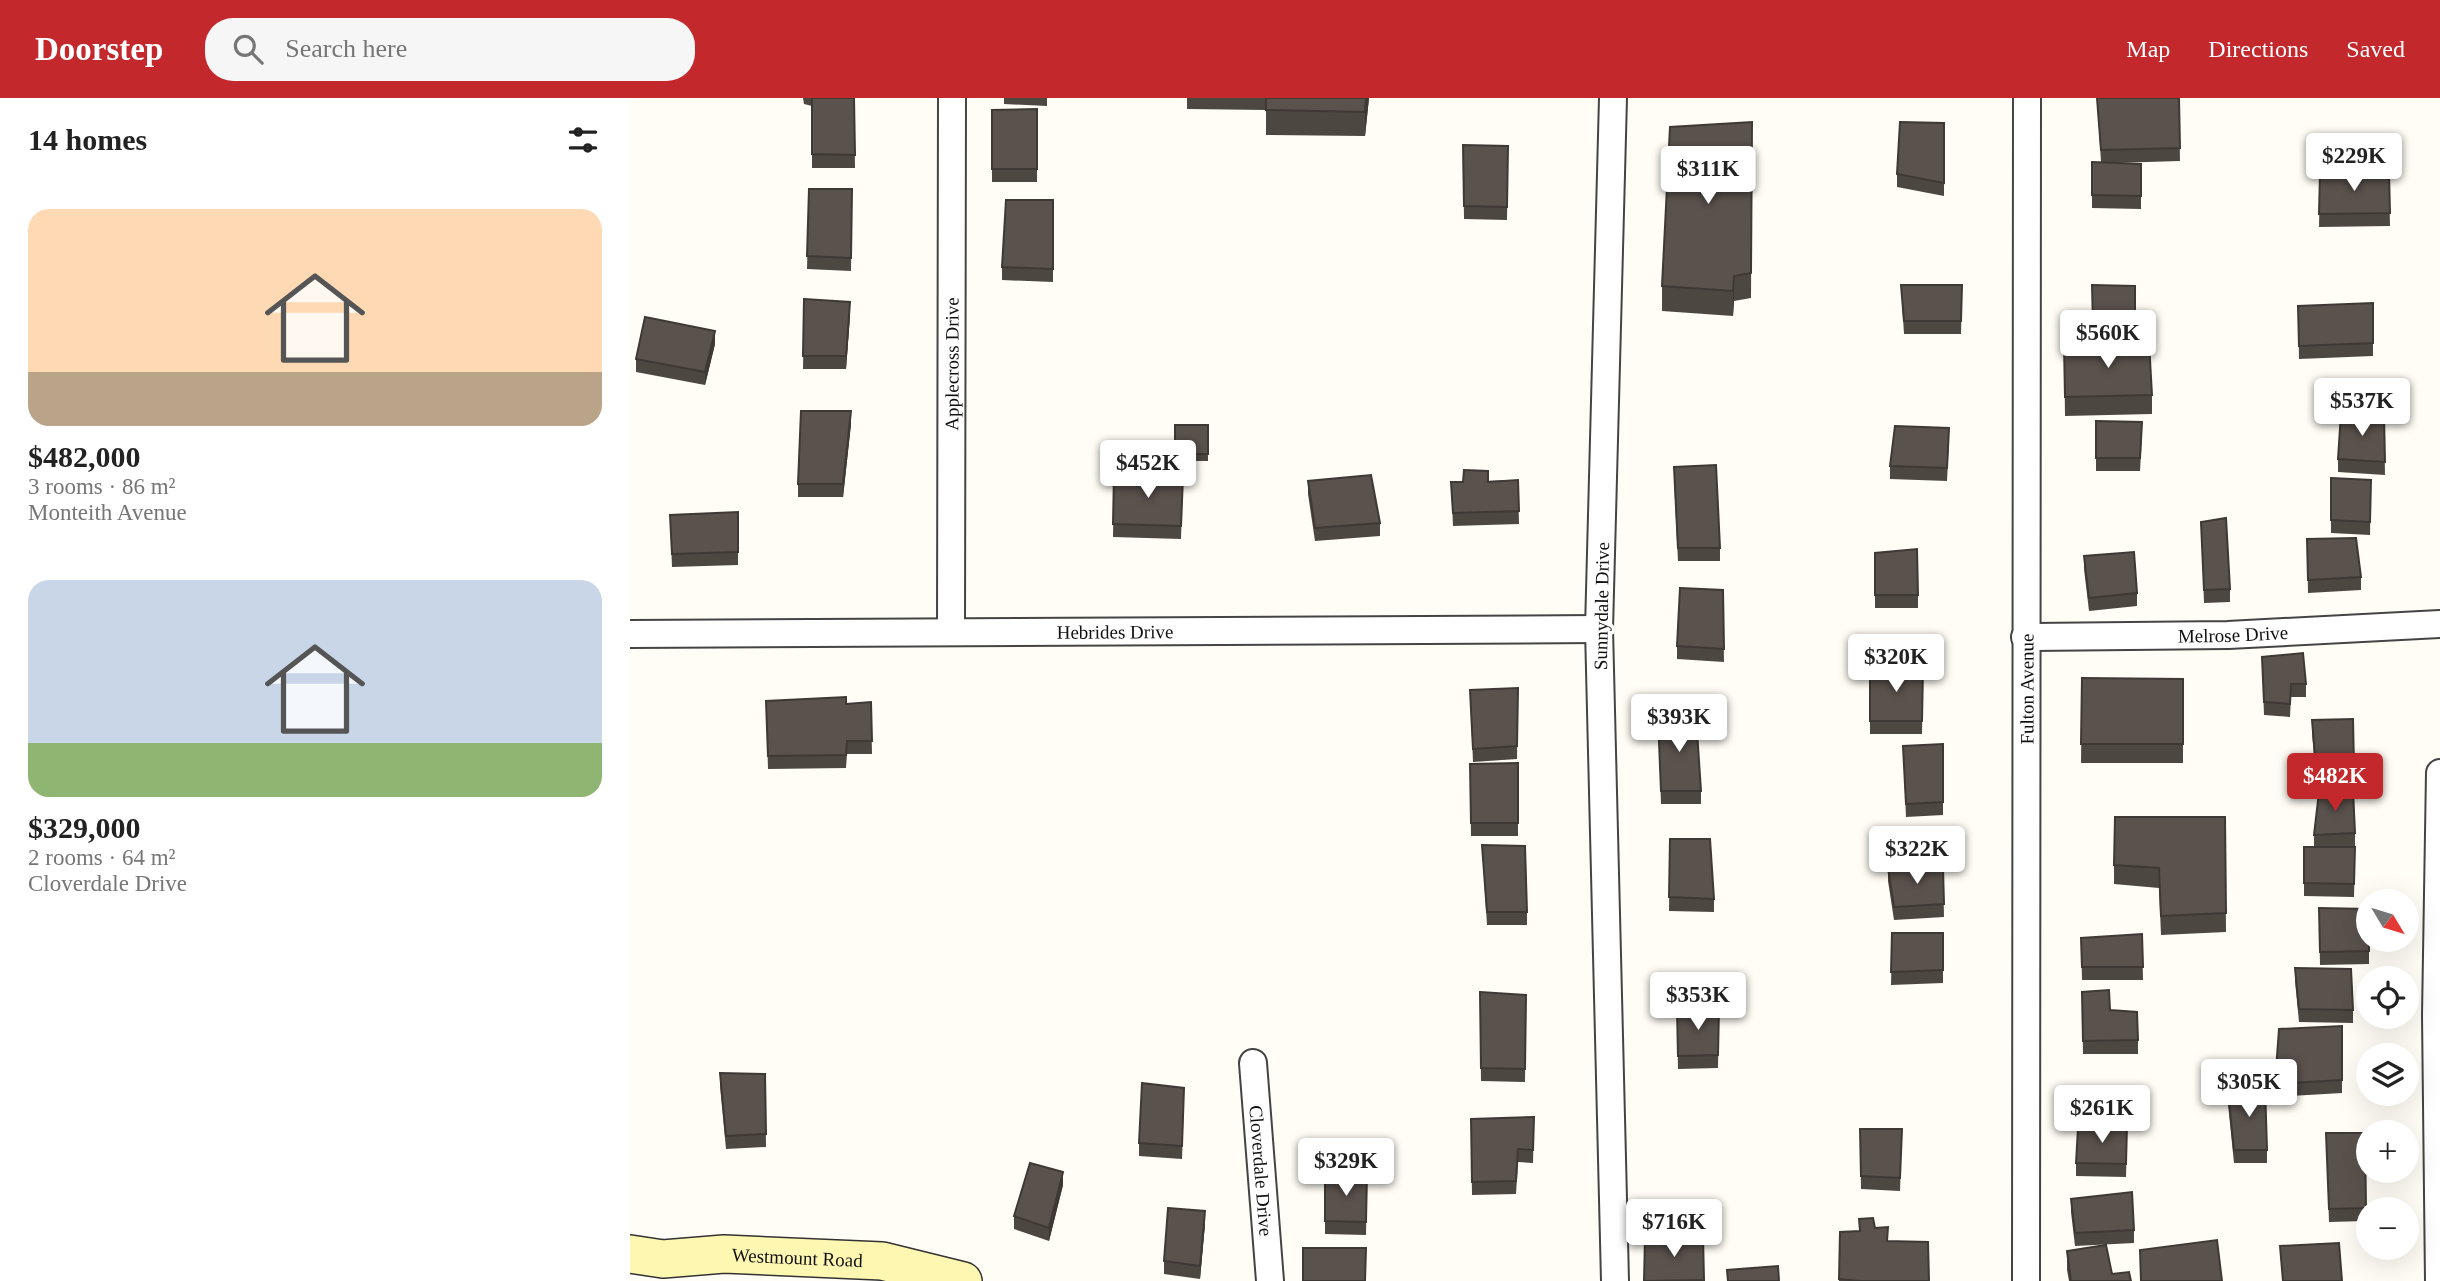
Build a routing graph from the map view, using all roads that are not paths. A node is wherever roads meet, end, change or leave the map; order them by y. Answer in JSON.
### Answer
{"nodes":[{"id":1,"x":952,"y":98,"type":"edge"},
{"id":2,"x":1613,"y":98,"type":"edge"},
{"id":3,"x":2027,"y":98,"type":"edge"},
{"id":4,"x":2440,"y":624,"type":"edge"},
{"id":5,"x":1599,"y":629,"type":"junction"},
{"id":6,"x":951,"y":630,"type":"junction"},
{"id":7,"x":630,"y":634,"type":"edge"},
{"id":8,"x":2025,"y":637,"type":"junction"},
{"id":9,"x":2440,"y":773,"type":"edge"},
{"id":10,"x":1254,"y":1063,"type":"dead end"},
{"id":11,"x":630,"y":1254,"type":"edge"},
{"id":12,"x":963,"y":1281,"type":"edge"},
{"id":13,"x":1270,"y":1281,"type":"edge"},
{"id":14,"x":1615,"y":1281,"type":"edge"},
{"id":15,"x":2026,"y":1281,"type":"edge"},
{"id":16,"x":2439,"y":1281,"type":"edge"}],
"edges":[{"from":1,"to":6,"type":"street","name":"Applecross Drive"},
{"from":2,"to":5,"type":"street","name":"Sunnydale Drive"},
{"from":3,"to":8,"type":"street","name":"Fulton Avenue"},
{"from":4,"to":8,"type":"street","name":"Melrose Drive"},
{"from":5,"to":6,"type":"street","name":"Hebrides Drive"},
{"from":5,"to":14,"type":"street","name":"Sunnydale Drive"},
{"from":6,"to":7,"type":"street","name":"Hebrides Drive"},
{"from":8,"to":15,"type":"street","name":"Fulton Avenue"},
{"from":9,"to":16,"type":"street"},
{"from":10,"to":13,"type":"street","name":"Cloverdale Drive"},
{"from":11,"to":12,"type":"main road","name":"Westmount Road"}]}
